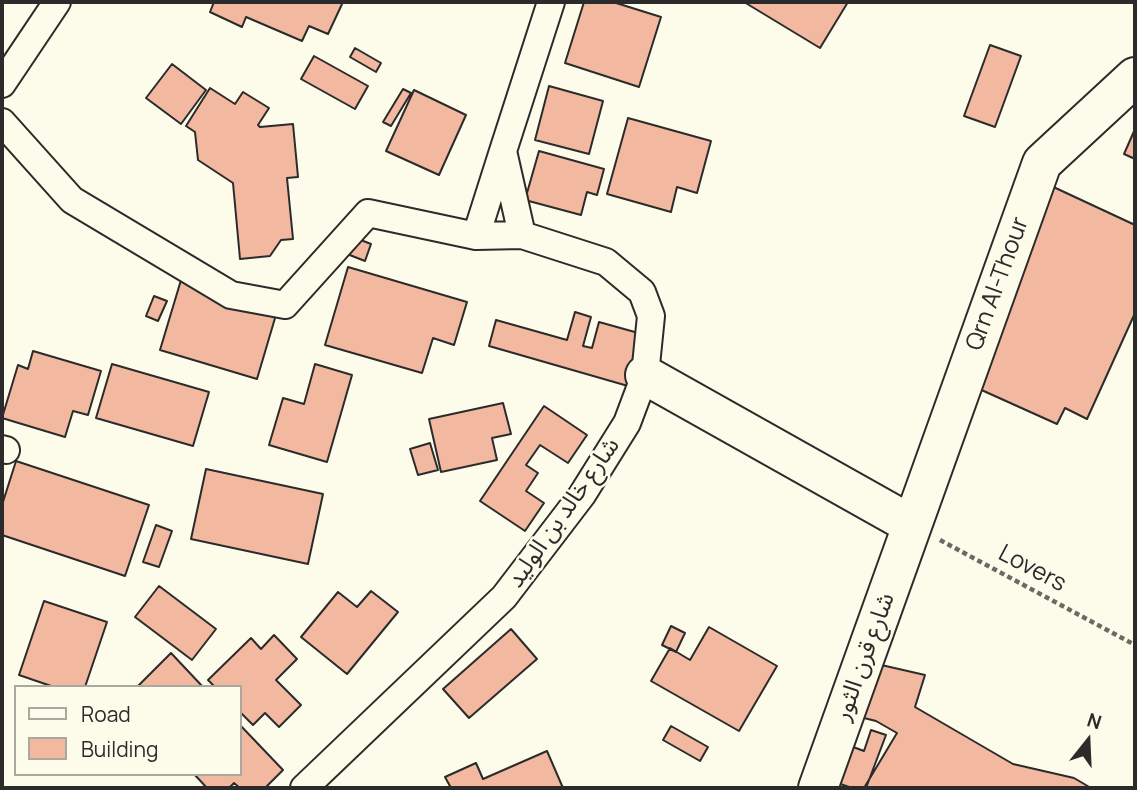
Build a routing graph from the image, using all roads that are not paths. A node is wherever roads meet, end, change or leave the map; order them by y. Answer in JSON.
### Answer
{"nodes":[{"id":1,"x":57,"y":2,"type":"edge"},
{"id":2,"x":551,"y":2,"type":"edge"},
{"id":3,"x":1135,"y":78,"type":"edge"},
{"id":4,"x":2,"y":84,"type":"edge"},
{"id":5,"x":2,"y":122,"type":"edge"},
{"id":6,"x":503,"y":151,"type":"junction"},
{"id":7,"x":522,"y":235,"type":"junction"},
{"id":8,"x":476,"y":236,"type":"junction"},
{"id":9,"x":645,"y":375,"type":"junction"},
{"id":10,"x":912,"y":525,"type":"junction"},
{"id":11,"x":304,"y":788,"type":"edge"},
{"id":12,"x":818,"y":788,"type":"edge"}],
"edges":[{"from":1,"to":4,"type":"street"},
{"from":2,"to":6,"type":"street"},
{"from":3,"to":10,"type":"street","name":"Qrn Al-Thour"},
{"from":5,"to":8,"type":"street","name":"شارع خالد بن الوليد"},
{"from":6,"to":7,"type":"street"},
{"from":6,"to":8,"type":"street"},
{"from":7,"to":8,"type":"street","name":"شارع خالد بن الوليد"},
{"from":7,"to":9,"type":"street","name":"شارع خالد بن الوليد"},
{"from":9,"to":10,"type":"street"},
{"from":9,"to":11,"type":"street","name":"شارع خالد بن الوليد"},
{"from":10,"to":12,"type":"street","name":"شارع قرن الثور"}]}
